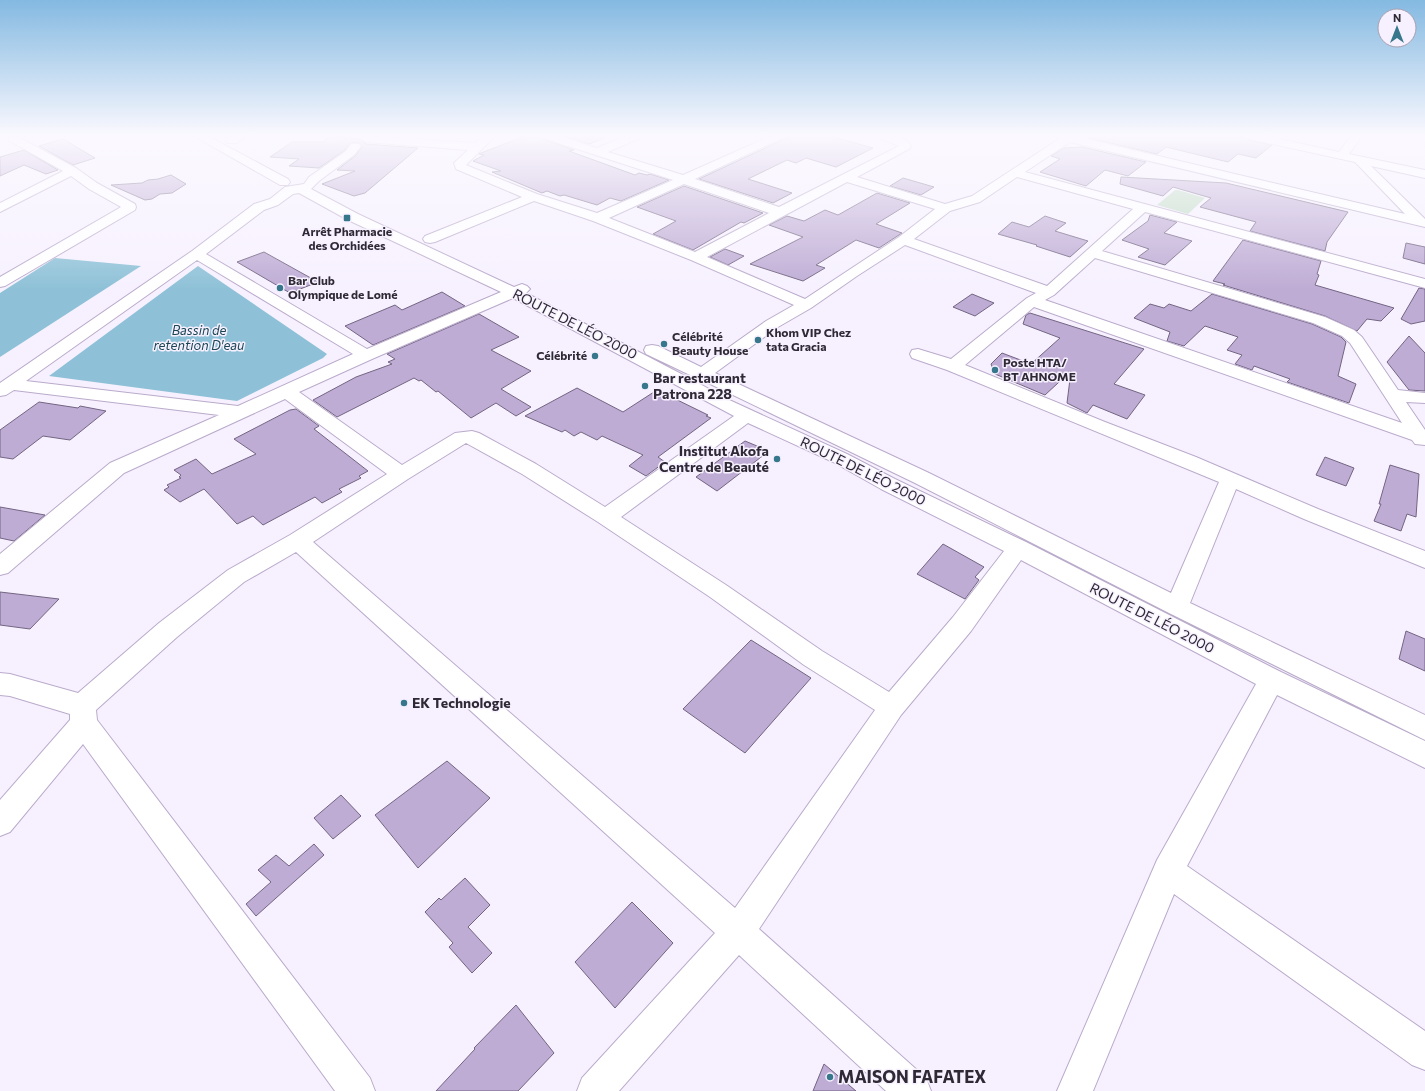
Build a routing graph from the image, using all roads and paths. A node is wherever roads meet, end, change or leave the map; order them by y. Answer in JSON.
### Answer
{"nodes":[{"id":1,"x":41,"y":187,"type":"edge"},
{"id":2,"x":96,"y":187,"type":"edge"},
{"id":3,"x":293,"y":187,"type":"edge"},
{"id":4,"x":304,"y":187,"type":"edge"},
{"id":5,"x":307,"y":187,"type":"edge"},
{"id":6,"x":508,"y":187,"type":"edge"},
{"id":7,"x":669,"y":187,"type":"edge"},
{"id":8,"x":706,"y":187,"type":"edge"},
{"id":9,"x":830,"y":187,"type":"edge"},
{"id":10,"x":877,"y":187,"type":"edge"},
{"id":11,"x":995,"y":187,"type":"edge"},
{"id":12,"x":1068,"y":187,"type":"edge"},
{"id":13,"x":1270,"y":187,"type":"edge"},
{"id":14,"x":1386,"y":187,"type":"edge"},
{"id":15,"x":533,"y":197,"type":"junction"},
{"id":16,"x":1143,"y":207,"type":"junction"},
{"id":17,"x":0,"y":208,"type":"edge"},
{"id":18,"x":946,"y":208,"type":"junction"},
{"id":19,"x":780,"y":212,"type":"junction"},
{"id":20,"x":598,"y":218,"type":"junction"},
{"id":21,"x":1423,"y":224,"type":"edge"},
{"id":22,"x":430,"y":239,"type":"junction"},
{"id":23,"x":904,"y":240,"type":"junction"},
{"id":24,"x":197,"y":254,"type":"junction"},
{"id":25,"x":1092,"y":254,"type":"junction"},
{"id":26,"x":696,"y":257,"type":"junction"},
{"id":27,"x":0,"y":283,"type":"edge"},
{"id":28,"x":1425,"y":284,"type":"edge"},
{"id":29,"x":520,"y":289,"type":"junction"},
{"id":30,"x":1049,"y":292,"type":"junction"},
{"id":31,"x":1032,"y":301,"type":"junction"},
{"id":32,"x":806,"y":305,"type":"junction"},
{"id":33,"x":918,"y":354,"type":"dead end"},
{"id":34,"x":366,"y":355,"type":"junction"},
{"id":35,"x":953,"y":366,"type":"junction"},
{"id":36,"x":704,"y":374,"type":"junction"},
{"id":37,"x":687,"y":385,"type":"junction"},
{"id":38,"x":6,"y":388,"type":"edge"},
{"id":39,"x":287,"y":392,"type":"junction"},
{"id":40,"x":1393,"y":395,"type":"junction"},
{"id":41,"x":1425,"y":398,"type":"edge"},
{"id":42,"x":243,"y":412,"type":"junction"},
{"id":43,"x":747,"y":415,"type":"junction"},
{"id":44,"x":1423,"y":440,"type":"edge"},
{"id":45,"x":401,"y":474,"type":"junction"},
{"id":46,"x":1230,"y":479,"type":"junction"},
{"id":47,"x":606,"y":517,"type":"junction"},
{"id":48,"x":298,"y":541,"type":"junction"},
{"id":49,"x":1018,"y":548,"type":"junction"},
{"id":50,"x":1425,"y":560,"type":"edge"},
{"id":51,"x":0,"y":567,"type":"edge"},
{"id":52,"x":1177,"y":607,"type":"junction"},
{"id":53,"x":1272,"y":680,"type":"junction"},
{"id":54,"x":0,"y":684,"type":"edge"},
{"id":55,"x":892,"y":707,"type":"junction"},
{"id":56,"x":83,"y":715,"type":"junction"},
{"id":57,"x":1425,"y":728,"type":"edge"},
{"id":58,"x":1425,"y":755,"type":"edge"},
{"id":59,"x":0,"y":822,"type":"edge"},
{"id":60,"x":1168,"y":871,"type":"junction"},
{"id":61,"x":738,"y":932,"type":"junction"},
{"id":62,"x":1425,"y":1052,"type":"edge"},
{"id":63,"x":357,"y":1091,"type":"edge"},
{"id":64,"x":595,"y":1091,"type":"edge"},
{"id":65,"x":913,"y":1091,"type":"edge"},
{"id":66,"x":1075,"y":1091,"type":"edge"}],
"edges":[{"from":1,"to":17,"type":"street"},
{"from":2,"to":27,"type":"street"},
{"from":3,"to":24,"type":"street"},
{"from":4,"to":29,"type":"street","name":"ROUTE DE LÉO 2000"},
{"from":5,"to":22,"type":"street","name":"ROUTE DE LÉO 2000"},
{"from":6,"to":15,"type":"street"},
{"from":7,"to":20,"type":"street"},
{"from":8,"to":19,"type":"street"},
{"from":9,"to":19,"type":"street"},
{"from":10,"to":18,"type":"street"},
{"from":11,"to":18,"type":"street"},
{"from":12,"to":16,"type":"street"},
{"from":13,"to":21,"type":"street"},
{"from":14,"to":21,"type":"street"},
{"from":15,"to":20,"type":"street"},
{"from":15,"to":22,"type":"street"},
{"from":16,"to":25,"type":"street"},
{"from":16,"to":28,"type":"street"},
{"from":18,"to":23,"type":"street"},
{"from":19,"to":26,"type":"street"},
{"from":20,"to":26,"type":"street"},
{"from":22,"to":29,"type":"street","name":"ROUTE DE LÉO 2000"},
{"from":23,"to":30,"type":"street"},
{"from":23,"to":32,"type":"street"},
{"from":24,"to":34,"type":"street"},
{"from":24,"to":38,"type":"street"},
{"from":25,"to":30,"type":"street"},
{"from":25,"to":40,"type":"street"},
{"from":26,"to":32,"type":"street"},
{"from":29,"to":34,"type":"street"},
{"from":29,"to":36,"type":"street","name":"ROUTE DE LÉO 2000"},
{"from":29,"to":37,"type":"street","name":"ROUTE DE LÉO 2000"},
{"from":30,"to":31,"type":"street"},
{"from":31,"to":35,"type":"street"},
{"from":31,"to":44,"type":"street"},
{"from":32,"to":36,"type":"street"},
{"from":33,"to":35,"type":"street"},
{"from":34,"to":39,"type":"street"},
{"from":35,"to":46,"type":"street"},
{"from":36,"to":37,"type":"street"},
{"from":36,"to":52,"type":"street","name":"ROUTE DE LÉO 2000"},
{"from":37,"to":43,"type":"street","name":"ROUTE DE LÉO 2000"},
{"from":38,"to":42,"type":"street"},
{"from":39,"to":42,"type":"street"},
{"from":39,"to":45,"type":"street"},
{"from":40,"to":41,"type":"street"},
{"from":40,"to":44,"type":"street"},
{"from":42,"to":51,"type":"street"},
{"from":43,"to":47,"type":"street"},
{"from":43,"to":49,"type":"street","name":"ROUTE DE LÉO 2000"},
{"from":45,"to":47,"type":"street"},
{"from":45,"to":48,"type":"street"},
{"from":46,"to":50,"type":"street"},
{"from":46,"to":52,"type":"street"},
{"from":47,"to":55,"type":"street"},
{"from":48,"to":56,"type":"street"},
{"from":48,"to":61,"type":"street"},
{"from":49,"to":53,"type":"street","name":"ROUTE DE LÉO 2000"},
{"from":49,"to":55,"type":"street"},
{"from":52,"to":57,"type":"street","name":"ROUTE DE LÉO 2000"},
{"from":53,"to":58,"type":"street","name":"ROUTE DE LÉO 2000"},
{"from":53,"to":60,"type":"street"},
{"from":54,"to":56,"type":"street"},
{"from":55,"to":61,"type":"street"},
{"from":56,"to":59,"type":"street"},
{"from":56,"to":63,"type":"street"},
{"from":60,"to":62,"type":"street"},
{"from":60,"to":66,"type":"street"},
{"from":61,"to":64,"type":"street"},
{"from":61,"to":65,"type":"street"}]}
